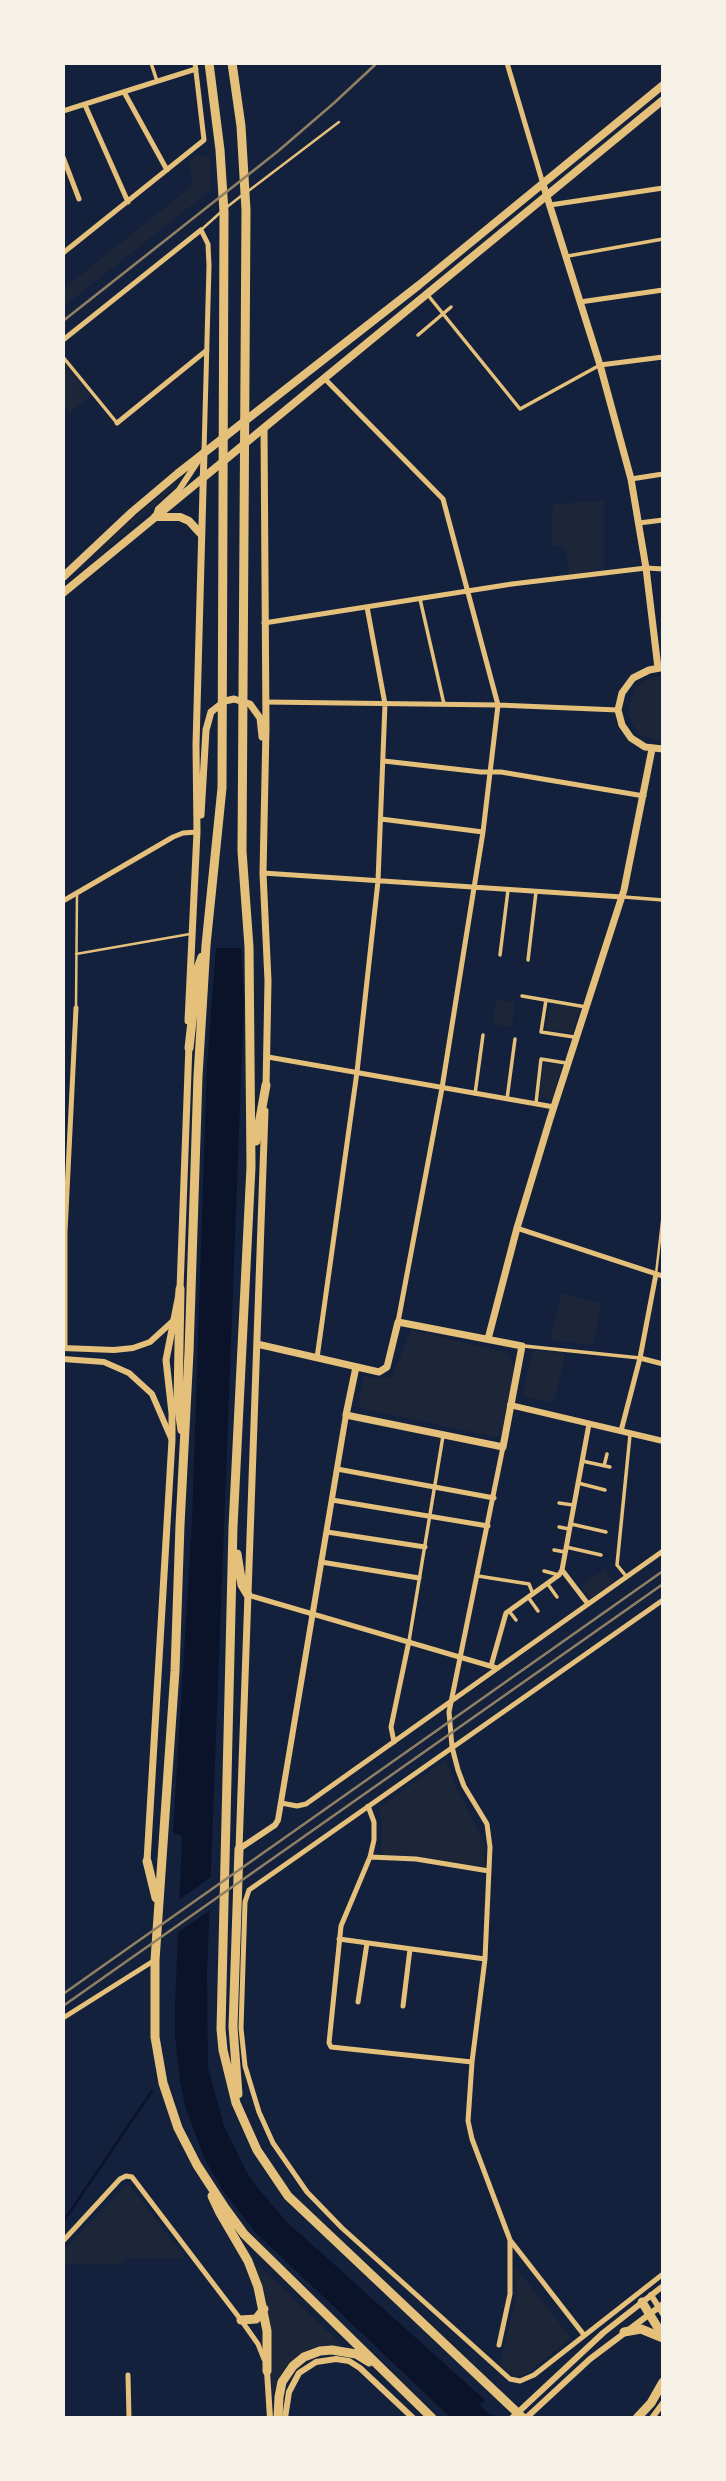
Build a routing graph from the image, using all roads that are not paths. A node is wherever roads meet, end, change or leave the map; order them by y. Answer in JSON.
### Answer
{"nodes":[{"id":1,"x":152,"y":63,"type":"edge"},
{"id":2,"x":209,"y":63,"type":"edge"},
{"id":3,"x":232,"y":63,"type":"edge"},
{"id":4,"x":508,"y":63,"type":"edge"},
{"id":5,"x":196,"y":66,"type":"edge"},
{"id":6,"x":157,"y":81,"type":"junction"},
{"id":7,"x":663,"y":85,"type":"edge"},
{"id":8,"x":124,"y":92,"type":"junction"},
{"id":9,"x":663,"y":100,"type":"edge"},
{"id":10,"x":85,"y":105,"type":"junction"},
{"id":11,"x":63,"y":111,"type":"edge"},
{"id":12,"x":339,"y":122,"type":"dead end"},
{"id":13,"x":63,"y":157,"type":"edge"},
{"id":14,"x":167,"y":170,"type":"junction"},
{"id":15,"x":543,"y":184,"type":"junction"},
{"id":16,"x":663,"y":188,"type":"edge"},
{"id":17,"x":79,"y":199,"type":"dead end"},
{"id":18,"x":548,"y":201,"type":"junction"},
{"id":19,"x":128,"y":202,"type":"junction"},
{"id":20,"x":201,"y":230,"type":"junction"},
{"id":21,"x":663,"y":239,"type":"edge"},
{"id":22,"x":63,"y":253,"type":"edge"},
{"id":23,"x":566,"y":256,"type":"junction"},
{"id":24,"x":663,"y":290,"type":"edge"},
{"id":25,"x":427,"y":295,"type":"junction"},
{"id":26,"x":580,"y":302,"type":"junction"},
{"id":27,"x":451,"y":307,"type":"dead end"},
{"id":28,"x":443,"y":314,"type":"junction"},
{"id":29,"x":418,"y":335,"type":"dead end"},
{"id":30,"x":63,"y":340,"type":"edge"},
{"id":31,"x":207,"y":350,"type":"junction"},
{"id":32,"x":63,"y":357,"type":"edge"},
{"id":33,"x":663,"y":357,"type":"edge"},
{"id":34,"x":600,"y":365,"type":"junction"},
{"id":35,"x":324,"y":379,"type":"junction"},
{"id":36,"x":117,"y":423,"type":"joint"},
{"id":37,"x":264,"y":428,"type":"junction"},
{"id":38,"x":204,"y":452,"type":"junction"},
{"id":39,"x":663,"y":474,"type":"edge"},
{"id":40,"x":202,"y":479,"type":"junction"},
{"id":41,"x":631,"y":479,"type":"junction"},
{"id":42,"x":155,"y":517,"type":"junction"},
{"id":43,"x":663,"y":520,"type":"edge"},
{"id":44,"x":639,"y":523,"type":"junction"},
{"id":45,"x":201,"y":534,"type":"junction"},
{"id":46,"x":646,"y":568,"type":"junction"},
{"id":47,"x":663,"y":569,"type":"edge"},
{"id":48,"x":63,"y":576,"type":"edge"},
{"id":49,"x":469,"y":591,"type":"junction"},
{"id":50,"x":63,"y":593,"type":"edge"},
{"id":51,"x":420,"y":599,"type":"junction"},
{"id":52,"x":367,"y":607,"type":"junction"},
{"id":53,"x":264,"y":623,"type":"junction"},
{"id":54,"x":661,"y":668,"type":"edge"},
{"id":55,"x":265,"y":702,"type":"junction"},
{"id":56,"x":385,"y":704,"type":"junction"},
{"id":57,"x":444,"y":704,"type":"junction"},
{"id":58,"x":498,"y":705,"type":"junction"},
{"id":59,"x":618,"y":710,"type":"junction"},
{"id":60,"x":652,"y":749,"type":"junction"},
{"id":61,"x":663,"y":749,"type":"edge"},
{"id":62,"x":384,"y":761,"type":"junction"},
{"id":63,"x":491,"y":771,"type":"junction"},
{"id":64,"x":265,"y":773,"type":"junction"},
{"id":65,"x":644,"y":796,"type":"junction"},
{"id":66,"x":381,"y":819,"type":"junction"},
{"id":67,"x":197,"y":832,"type":"junction"},
{"id":68,"x":483,"y":832,"type":"junction"},
{"id":69,"x":263,"y":873,"type":"junction"},
{"id":70,"x":377,"y":881,"type":"junction"},
{"id":71,"x":474,"y":888,"type":"junction"},
{"id":72,"x":508,"y":890,"type":"junction"},
{"id":73,"x":536,"y":892,"type":"junction"},
{"id":74,"x":77,"y":894,"type":"junction"},
{"id":75,"x":622,"y":897,"type":"junction"},
{"id":76,"x":663,"y":900,"type":"edge"},
{"id":77,"x":63,"y":901,"type":"edge"},
{"id":78,"x":191,"y":934,"type":"junction"},
{"id":79,"x":206,"y":945,"type":"junction"},
{"id":80,"x":76,"y":954,"type":"junction"},
{"id":81,"x":500,"y":955,"type":"dead end"},
{"id":82,"x":528,"y":960,"type":"dead end"},
{"id":83,"x":523,"y":996,"type":"dead end"},
{"id":84,"x":546,"y":1000,"type":"junction"},
{"id":85,"x":586,"y":1007,"type":"junction"},
{"id":86,"x":76,"y":1008,"type":"joint"},
{"id":87,"x":483,"y":1035,"type":"dead end"},
{"id":88,"x":576,"y":1037,"type":"junction"},
{"id":89,"x":515,"y":1039,"type":"dead end"},
{"id":90,"x":189,"y":1048,"type":"junction"},
{"id":91,"x":268,"y":1057,"type":"junction"},
{"id":92,"x":568,"y":1063,"type":"junction"},
{"id":93,"x":357,"y":1072,"type":"junction"},
{"id":94,"x":266,"y":1085,"type":"junction"},
{"id":95,"x":442,"y":1088,"type":"junction"},
{"id":96,"x":475,"y":1094,"type":"junction"},
{"id":97,"x":507,"y":1099,"type":"junction"},
{"id":98,"x":536,"y":1104,"type":"junction"},
{"id":99,"x":554,"y":1107,"type":"junction"},
{"id":100,"x":251,"y":1167,"type":"junction"},
{"id":101,"x":663,"y":1213,"type":"edge"},
{"id":102,"x":517,"y":1228,"type":"junction"},
{"id":103,"x":64,"y":1232,"type":"edge"},
{"id":104,"x":660,"y":1275,"type":"edge"},
{"id":105,"x":180,"y":1289,"type":"junction"},
{"id":106,"x":173,"y":1321,"type":"junction"},
{"id":107,"x":398,"y":1322,"type":"junction"},
{"id":108,"x":488,"y":1339,"type":"junction"},
{"id":109,"x":257,"y":1344,"type":"junction"},
{"id":110,"x":522,"y":1346,"type":"junction"},
{"id":111,"x":64,"y":1348,"type":"edge"},
{"id":112,"x":317,"y":1358,"type":"junction"},
{"id":113,"x":640,"y":1358,"type":"junction"},
{"id":114,"x":63,"y":1359,"type":"edge"},
{"id":115,"x":663,"y":1364,"type":"edge"},
{"id":116,"x":356,"y":1367,"type":"junction"},
{"id":117,"x":510,"y":1405,"type":"junction"},
{"id":118,"x":346,"y":1415,"type":"junction"},
{"id":119,"x":589,"y":1424,"type":"junction"},
{"id":120,"x":621,"y":1431,"type":"junction"},
{"id":121,"x":630,"y":1433,"type":"junction"},
{"id":122,"x":444,"y":1434,"type":"junction"},
{"id":123,"x":172,"y":1440,"type":"junction"},
{"id":124,"x":663,"y":1441,"type":"edge"},
{"id":125,"x":503,"y":1447,"type":"junction"},
{"id":126,"x":607,"y":1454,"type":"dead end"},
{"id":127,"x":185,"y":1456,"type":"junction"},
{"id":128,"x":582,"y":1461,"type":"junction"},
{"id":129,"x":604,"y":1466,"type":"junction"},
{"id":130,"x":610,"y":1467,"type":"dead end"},
{"id":131,"x":337,"y":1469,"type":"junction"},
{"id":132,"x":572,"y":1470,"type":"dead end"},
{"id":133,"x":580,"y":1472,"type":"junction"},
{"id":134,"x":578,"y":1483,"type":"junction"},
{"id":135,"x":435,"y":1487,"type":"junction"},
{"id":136,"x":605,"y":1490,"type":"dead end"},
{"id":137,"x":494,"y":1498,"type":"junction"},
{"id":138,"x":332,"y":1500,"type":"junction"},
{"id":139,"x":559,"y":1503,"type":"dead end"},
{"id":140,"x":573,"y":1505,"type":"junction"},
{"id":141,"x":430,"y":1517,"type":"junction"},
{"id":142,"x":596,"y":1523,"type":"dead end"},
{"id":143,"x":488,"y":1526,"type":"junction"},
{"id":144,"x":570,"y":1526,"type":"junction"},
{"id":145,"x":233,"y":1527,"type":"junction"},
{"id":146,"x":559,"y":1527,"type":"dead end"},
{"id":147,"x":595,"y":1529,"type":"junction"},
{"id":148,"x":327,"y":1532,"type":"junction"},
{"id":149,"x":606,"y":1532,"type":"dead end"},
{"id":150,"x":425,"y":1547,"type":"junction"},
{"id":151,"x":565,"y":1549,"type":"junction"},
{"id":152,"x":554,"y":1550,"type":"dead end"},
{"id":153,"x":663,"y":1551,"type":"edge"},
{"id":154,"x":589,"y":1552,"type":"junction"},
{"id":155,"x":601,"y":1555,"type":"dead end"},
{"id":156,"x":588,"y":1558,"type":"dead end"},
{"id":157,"x":321,"y":1562,"type":"junction"},
{"id":158,"x":544,"y":1571,"type":"dead end"},
{"id":159,"x":560,"y":1573,"type":"junction"},
{"id":160,"x":478,"y":1576,"type":"junction"},
{"id":161,"x":626,"y":1576,"type":"junction"},
{"id":162,"x":419,"y":1578,"type":"junction"},
{"id":163,"x":547,"y":1584,"type":"junction"},
{"id":164,"x":248,"y":1595,"type":"junction"},
{"id":165,"x":530,"y":1595,"type":"junction"},
{"id":166,"x":557,"y":1597,"type":"dead end"},
{"id":167,"x":663,"y":1600,"type":"edge"},
{"id":168,"x":588,"y":1604,"type":"junction"},
{"id":169,"x":509,"y":1610,"type":"junction"},
{"id":170,"x":538,"y":1611,"type":"dead end"},
{"id":171,"x":313,"y":1614,"type":"junction"},
{"id":172,"x":516,"y":1620,"type":"dead end"},
{"id":173,"x":409,"y":1641,"type":"junction"},
{"id":174,"x":461,"y":1658,"type":"junction"},
{"id":175,"x":494,"y":1667,"type":"junction"},
{"id":176,"x":451,"y":1701,"type":"junction"},
{"id":177,"x":394,"y":1742,"type":"junction"},
{"id":178,"x":452,"y":1747,"type":"junction"},
{"id":179,"x":281,"y":1803,"type":"junction"},
{"id":180,"x":368,"y":1806,"type":"junction"},
{"id":181,"x":239,"y":1849,"type":"junction"},
{"id":182,"x":370,"y":1857,"type":"junction"},
{"id":183,"x":147,"y":1861,"type":"joint"},
{"id":184,"x":489,"y":1871,"type":"junction"},
{"id":185,"x":158,"y":1907,"type":"junction"},
{"id":186,"x":339,"y":1939,"type":"junction"},
{"id":187,"x":367,"y":1943,"type":"junction"},
{"id":188,"x":410,"y":1949,"type":"junction"},
{"id":189,"x":485,"y":1959,"type":"junction"},
{"id":190,"x":155,"y":1960,"type":"junction"},
{"id":191,"x":358,"y":2002,"type":"dead end"},
{"id":192,"x":403,"y":2006,"type":"dead end"},
{"id":193,"x":63,"y":2018,"type":"edge"},
{"id":194,"x":472,"y":2062,"type":"junction"},
{"id":195,"x":236,"y":2103,"type":"junction"},
{"id":196,"x":206,"y":2179,"type":"junction"},
{"id":197,"x":510,"y":2240,"type":"junction"},
{"id":198,"x":63,"y":2241,"type":"edge"},
{"id":199,"x":663,"y":2274,"type":"edge"},
{"id":200,"x":663,"y":2286,"type":"edge"},
{"id":201,"x":651,"y":2295,"type":"junction"},
{"id":202,"x":642,"y":2302,"type":"junction"},
{"id":203,"x":264,"y":2309,"type":"junction"},
{"id":204,"x":662,"y":2309,"type":"edge"},
{"id":205,"x":650,"y":2314,"type":"junction"},
{"id":206,"x":241,"y":2320,"type":"junction"},
{"id":207,"x":624,"y":2332,"type":"junction"},
{"id":208,"x":584,"y":2335,"type":"junction"},
{"id":209,"x":663,"y":2337,"type":"edge"},
{"id":210,"x":499,"y":2345,"type":"dead end"},
{"id":211,"x":382,"y":2370,"type":"junction"},
{"id":212,"x":267,"y":2371,"type":"junction"},
{"id":213,"x":128,"y":2375,"type":"dead end"},
{"id":214,"x":663,"y":2382,"type":"edge"},
{"id":215,"x":663,"y":2403,"type":"edge"},
{"id":216,"x":521,"y":2417,"type":"edge"},
{"id":217,"x":129,"y":2418,"type":"edge"},
{"id":218,"x":270,"y":2418,"type":"edge"},
{"id":219,"x":278,"y":2418,"type":"edge"},
{"id":220,"x":285,"y":2418,"type":"edge"},
{"id":221,"x":413,"y":2418,"type":"edge"},
{"id":222,"x":432,"y":2418,"type":"edge"},
{"id":223,"x":637,"y":2418,"type":"edge"},
{"id":224,"x":652,"y":2418,"type":"edge"}],
"edges":[{"from":1,"to":6,"type":"street"},
{"from":2,"to":79,"type":"highway"},
{"from":3,"to":100,"type":"highway"},
{"from":4,"to":15,"type":"street"},
{"from":5,"to":6,"type":"street"},
{"from":5,"to":14,"type":"street"},
{"from":6,"to":8,"type":"street"},
{"from":7,"to":15,"type":"main road"},
{"from":8,"to":10,"type":"street"},
{"from":8,"to":14,"type":"street"},
{"from":9,"to":18,"type":"main road"},
{"from":10,"to":11,"type":"street"},
{"from":10,"to":19,"type":"street"},
{"from":12,"to":20,"type":"lane"},
{"from":13,"to":17,"type":"street"},
{"from":14,"to":19,"type":"street"},
{"from":15,"to":18,"type":"main road"},
{"from":15,"to":38,"type":"main road"},
{"from":16,"to":18,"type":"street"},
{"from":18,"to":23,"type":"main road"},
{"from":18,"to":25,"type":"main road"},
{"from":19,"to":22,"type":"street"},
{"from":20,"to":30,"type":"street"},
{"from":20,"to":31,"type":"street"},
{"from":21,"to":23,"type":"street"},
{"from":23,"to":26,"type":"main road"},
{"from":24,"to":26,"type":"street"},
{"from":25,"to":28,"type":"street"},
{"from":25,"to":35,"type":"main road"},
{"from":26,"to":34,"type":"main road"},
{"from":27,"to":28,"type":"street"},
{"from":28,"to":29,"type":"street"},
{"from":28,"to":34,"type":"street"},
{"from":31,"to":36,"type":"street"},
{"from":31,"to":38,"type":"street"},
{"from":32,"to":36,"type":"street"},
{"from":33,"to":34,"type":"street"},
{"from":34,"to":41,"type":"main road"},
{"from":35,"to":37,"type":"main road"},
{"from":35,"to":49,"type":"street"},
{"from":37,"to":40,"type":"main road"},
{"from":37,"to":53,"type":"main road"},
{"from":38,"to":40,"type":"main road"},
{"from":38,"to":42,"type":"street"},
{"from":38,"to":48,"type":"main road"},
{"from":39,"to":41,"type":"street"},
{"from":40,"to":42,"type":"main road"},
{"from":40,"to":45,"type":"main road"},
{"from":41,"to":44,"type":"main road"},
{"from":42,"to":45,"type":"main road"},
{"from":42,"to":50,"type":"main road"},
{"from":43,"to":44,"type":"street"},
{"from":44,"to":46,"type":"main road"},
{"from":45,"to":67,"type":"main road"},
{"from":46,"to":47,"type":"street"},
{"from":46,"to":49,"type":"street"},
{"from":46,"to":54,"type":"main road"},
{"from":49,"to":51,"type":"street"},
{"from":49,"to":58,"type":"street"},
{"from":51,"to":52,"type":"street"},
{"from":51,"to":57,"type":"street"},
{"from":52,"to":53,"type":"street"},
{"from":52,"to":56,"type":"street"},
{"from":53,"to":55,"type":"main road"},
{"from":54,"to":59,"type":"main road"},
{"from":55,"to":56,"type":"street"},
{"from":55,"to":64,"type":"main road"},
{"from":56,"to":57,"type":"street"},
{"from":56,"to":62,"type":"street"},
{"from":57,"to":58,"type":"street"},
{"from":58,"to":59,"type":"street"},
{"from":58,"to":63,"type":"street"},
{"from":59,"to":60,"type":"main road"},
{"from":60,"to":61,"type":"main road"},
{"from":60,"to":65,"type":"main road"},
{"from":62,"to":63,"type":"street"},
{"from":62,"to":66,"type":"street"},
{"from":63,"to":65,"type":"street"},
{"from":63,"to":68,"type":"street"},
{"from":64,"to":67,"type":"main road"},
{"from":64,"to":69,"type":"main road"},
{"from":65,"to":75,"type":"main road"},
{"from":66,"to":68,"type":"street"},
{"from":66,"to":70,"type":"street"},
{"from":67,"to":74,"type":"street"},
{"from":67,"to":78,"type":"main road"},
{"from":68,"to":71,"type":"street"},
{"from":69,"to":70,"type":"street"},
{"from":69,"to":91,"type":"main road"},
{"from":70,"to":71,"type":"street"},
{"from":70,"to":93,"type":"street"},
{"from":71,"to":72,"type":"street"},
{"from":71,"to":95,"type":"street"},
{"from":72,"to":73,"type":"street"},
{"from":72,"to":81,"type":"street"},
{"from":73,"to":75,"type":"street"},
{"from":73,"to":82,"type":"street"},
{"from":74,"to":77,"type":"street"},
{"from":74,"to":80,"type":"lane"},
{"from":75,"to":76,"type":"street"},
{"from":75,"to":85,"type":"main road"},
{"from":78,"to":80,"type":"lane"},
{"from":78,"to":90,"type":"main road"},
{"from":79,"to":90,"type":"highway"},
{"from":79,"to":127,"type":"highway"},
{"from":80,"to":86,"type":"lane"},
{"from":83,"to":84,"type":"street"},
{"from":84,"to":85,"type":"street"},
{"from":84,"to":88,"type":"street"},
{"from":85,"to":88,"type":"main road"},
{"from":86,"to":103,"type":"street"},
{"from":87,"to":96,"type":"street"},
{"from":88,"to":92,"type":"main road"},
{"from":89,"to":97,"type":"street"},
{"from":90,"to":105,"type":"main road"},
{"from":91,"to":93,"type":"street"},
{"from":91,"to":94,"type":"main road"},
{"from":92,"to":98,"type":"street"},
{"from":92,"to":99,"type":"main road"},
{"from":93,"to":95,"type":"street"},
{"from":93,"to":112,"type":"street"},
{"from":94,"to":100,"type":"highway"},
{"from":94,"to":109,"type":"main road"},
{"from":95,"to":96,"type":"street"},
{"from":95,"to":107,"type":"street"},
{"from":96,"to":97,"type":"street"},
{"from":97,"to":98,"type":"street"},
{"from":98,"to":99,"type":"street"},
{"from":99,"to":102,"type":"main road"},
{"from":100,"to":145,"type":"highway"},
{"from":101,"to":104,"type":"lane"},
{"from":102,"to":104,"type":"street"},
{"from":102,"to":108,"type":"main road"},
{"from":103,"to":111,"type":"street"},
{"from":104,"to":113,"type":"street"},
{"from":105,"to":106,"type":"main road"},
{"from":105,"to":127,"type":"highway"},
{"from":106,"to":111,"type":"street"},
{"from":106,"to":123,"type":"main road"},
{"from":107,"to":108,"type":"main road"},
{"from":107,"to":116,"type":"main road"},
{"from":108,"to":110,"type":"main road"},
{"from":109,"to":112,"type":"main road"},
{"from":109,"to":164,"type":"main road"},
{"from":110,"to":113,"type":"street"},
{"from":110,"to":117,"type":"main road"},
{"from":112,"to":116,"type":"main road"},
{"from":113,"to":115,"type":"street"},
{"from":113,"to":120,"type":"street"},
{"from":114,"to":123,"type":"street"},
{"from":116,"to":118,"type":"main road"},
{"from":117,"to":119,"type":"street"},
{"from":117,"to":125,"type":"main road"},
{"from":118,"to":122,"type":"main road"},
{"from":118,"to":131,"type":"street"},
{"from":119,"to":120,"type":"street"},
{"from":119,"to":128,"type":"street"},
{"from":120,"to":121,"type":"street"},
{"from":121,"to":124,"type":"street"},
{"from":121,"to":161,"type":"street"},
{"from":122,"to":125,"type":"main road"},
{"from":122,"to":135,"type":"street"},
{"from":123,"to":183,"type":"main road"},
{"from":125,"to":137,"type":"street"},
{"from":126,"to":129,"type":"street"},
{"from":127,"to":185,"type":"highway"},
{"from":128,"to":129,"type":"street"},
{"from":128,"to":133,"type":"street"},
{"from":129,"to":130,"type":"street"},
{"from":131,"to":135,"type":"street"},
{"from":131,"to":138,"type":"street"},
{"from":132,"to":133,"type":"street"},
{"from":133,"to":134,"type":"street"},
{"from":134,"to":136,"type":"street"},
{"from":134,"to":140,"type":"street"},
{"from":135,"to":137,"type":"street"},
{"from":135,"to":141,"type":"street"},
{"from":137,"to":143,"type":"street"},
{"from":138,"to":141,"type":"street"},
{"from":138,"to":148,"type":"street"},
{"from":139,"to":140,"type":"street"},
{"from":140,"to":144,"type":"street"},
{"from":141,"to":143,"type":"street"},
{"from":141,"to":150,"type":"street"},
{"from":142,"to":147,"type":"street"},
{"from":143,"to":160,"type":"street"},
{"from":144,"to":146,"type":"street"},
{"from":144,"to":147,"type":"street"},
{"from":144,"to":151,"type":"street"},
{"from":145,"to":164,"type":"highway"},
{"from":145,"to":195,"type":"highway"},
{"from":147,"to":149,"type":"street"},
{"from":148,"to":150,"type":"street"},
{"from":148,"to":157,"type":"street"},
{"from":150,"to":162,"type":"street"},
{"from":151,"to":152,"type":"street"},
{"from":151,"to":154,"type":"street"},
{"from":151,"to":159,"type":"street"},
{"from":153,"to":161,"type":"street"},
{"from":154,"to":155,"type":"street"},
{"from":154,"to":156,"type":"street"},
{"from":157,"to":162,"type":"street"},
{"from":157,"to":171,"type":"street"},
{"from":158,"to":159,"type":"street"},
{"from":159,"to":163,"type":"street"},
{"from":159,"to":168,"type":"street"},
{"from":160,"to":165,"type":"street"},
{"from":160,"to":174,"type":"street"},
{"from":161,"to":168,"type":"street"},
{"from":162,"to":173,"type":"street"},
{"from":163,"to":165,"type":"street"},
{"from":163,"to":166,"type":"street"},
{"from":164,"to":171,"type":"street"},
{"from":164,"to":181,"type":"main road"},
{"from":165,"to":169,"type":"street"},
{"from":165,"to":170,"type":"street"},
{"from":167,"to":178,"type":"street"},
{"from":168,"to":175,"type":"street"},
{"from":169,"to":172,"type":"street"},
{"from":169,"to":175,"type":"street"},
{"from":171,"to":173,"type":"street"},
{"from":171,"to":179,"type":"street"},
{"from":173,"to":174,"type":"street"},
{"from":173,"to":177,"type":"street"},
{"from":174,"to":175,"type":"street"},
{"from":174,"to":176,"type":"street"},
{"from":175,"to":176,"type":"street"},
{"from":176,"to":177,"type":"street"},
{"from":176,"to":178,"type":"street"},
{"from":177,"to":179,"type":"street"},
{"from":178,"to":180,"type":"street"},
{"from":178,"to":184,"type":"street"},
{"from":179,"to":181,"type":"street"},
{"from":180,"to":182,"type":"street"},
{"from":180,"to":208,"type":"street"},
{"from":181,"to":195,"type":"highway"},
{"from":182,"to":184,"type":"street"},
{"from":182,"to":186,"type":"street"},
{"from":183,"to":185,"type":"highway"},
{"from":184,"to":189,"type":"street"},
{"from":185,"to":190,"type":"highway"},
{"from":186,"to":187,"type":"street"},
{"from":186,"to":194,"type":"street"},
{"from":187,"to":188,"type":"street"},
{"from":187,"to":191,"type":"street"},
{"from":188,"to":189,"type":"street"},
{"from":188,"to":192,"type":"street"},
{"from":189,"to":194,"type":"street"},
{"from":190,"to":193,"type":"street"},
{"from":190,"to":196,"type":"highway"},
{"from":194,"to":197,"type":"street"},
{"from":195,"to":216,"type":"highway"},
{"from":196,"to":203,"type":"highway"},
{"from":196,"to":211,"type":"highway"},
{"from":197,"to":208,"type":"street"},
{"from":197,"to":210,"type":"street"},
{"from":198,"to":206,"type":"street"},
{"from":199,"to":208,"type":"street"},
{"from":200,"to":201,"type":"street"},
{"from":201,"to":202,"type":"street"},
{"from":201,"to":204,"type":"street"},
{"from":202,"to":205,"type":"highway"},
{"from":202,"to":216,"type":"street"},
{"from":203,"to":206,"type":"highway"},
{"from":203,"to":212,"type":"highway"},
{"from":204,"to":205,"type":"street"},
{"from":205,"to":207,"type":"street"},
{"from":205,"to":209,"type":"highway"},
{"from":206,"to":212,"type":"street"},
{"from":207,"to":209,"type":"highway"},
{"from":207,"to":216,"type":"street"},
{"from":211,"to":219,"type":"highway"},
{"from":211,"to":222,"type":"highway"},
{"from":212,"to":218,"type":"street"},
{"from":213,"to":217,"type":"street"},
{"from":214,"to":223,"type":"highway"},
{"from":215,"to":224,"type":"street"},
{"from":220,"to":221,"type":"street"}]}
